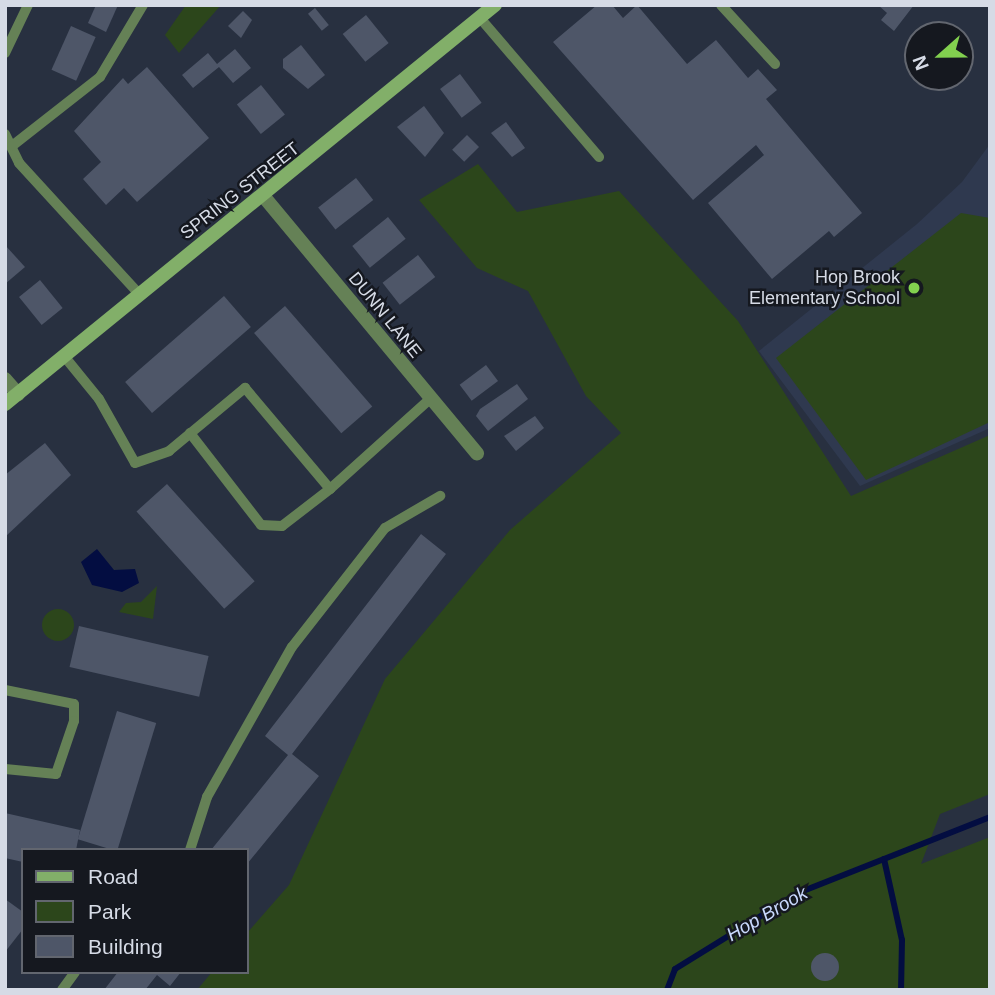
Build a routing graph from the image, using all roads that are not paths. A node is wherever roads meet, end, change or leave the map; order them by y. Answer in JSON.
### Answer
{"nodes":[{"id":1,"x":28,"y":5,"type":"edge"},
{"id":2,"x":143,"y":5,"type":"edge"},
{"id":3,"x":495,"y":5,"type":"edge"},
{"id":4,"x":721,"y":5,"type":"edge"},
{"id":5,"x":480,"y":18,"type":"junction"},
{"id":6,"x":5,"y":53,"type":"edge"},
{"id":7,"x":775,"y":64,"type":"dead end"},
{"id":8,"x":5,"y":134,"type":"edge"},
{"id":9,"x":12,"y":146,"type":"junction"},
{"id":10,"x":600,"y":157,"type":"dead end"},
{"id":11,"x":265,"y":198,"type":"junction"},
{"id":12,"x":139,"y":294,"type":"junction"},
{"id":13,"x":64,"y":356,"type":"junction"},
{"id":14,"x":5,"y":379,"type":"edge"},
{"id":15,"x":18,"y":394,"type":"junction"},
{"id":16,"x":429,"y":400,"type":"junction"},
{"id":17,"x":5,"y":404,"type":"edge"},
{"id":18,"x":190,"y":433,"type":"junction"},
{"id":19,"x":477,"y":453,"type":"dead end"},
{"id":20,"x":330,"y":489,"type":"junction"},
{"id":21,"x":440,"y":496,"type":"dead end"},
{"id":22,"x":5,"y":690,"type":"edge"},
{"id":23,"x":5,"y":769,"type":"edge"},
{"id":24,"x":191,"y":848,"type":"edge"},
{"id":25,"x":74,"y":974,"type":"edge"},
{"id":26,"x":62,"y":990,"type":"edge"}],
"edges":[{"from":1,"to":6,"type":"lane"},
{"from":2,"to":9,"type":"lane"},
{"from":3,"to":5,"type":"main road","name":"SPRING STREET"},
{"from":4,"to":7,"type":"lane"},
{"from":5,"to":10,"type":"lane"},
{"from":5,"to":11,"type":"main road","name":"SPRING STREET"},
{"from":8,"to":9,"type":"lane"},
{"from":9,"to":12,"type":"lane"},
{"from":11,"to":12,"type":"main road","name":"SPRING STREET"},
{"from":11,"to":16,"type":"street","name":"DUNN LANE"},
{"from":12,"to":13,"type":"main road","name":"SPRING STREET"},
{"from":13,"to":15,"type":"main road","name":"SPRING STREET"},
{"from":13,"to":18,"type":"lane"},
{"from":14,"to":15,"type":"street"},
{"from":15,"to":17,"type":"main road","name":"SPRING STREET"},
{"from":16,"to":19,"type":"street","name":"DUNN LANE"},
{"from":16,"to":20,"type":"lane"},
{"from":18,"to":20,"type":"lane"},
{"from":18,"to":20,"type":"lane"},
{"from":21,"to":24,"type":"lane"},
{"from":22,"to":23,"type":"lane"},
{"from":25,"to":26,"type":"lane"}]}
